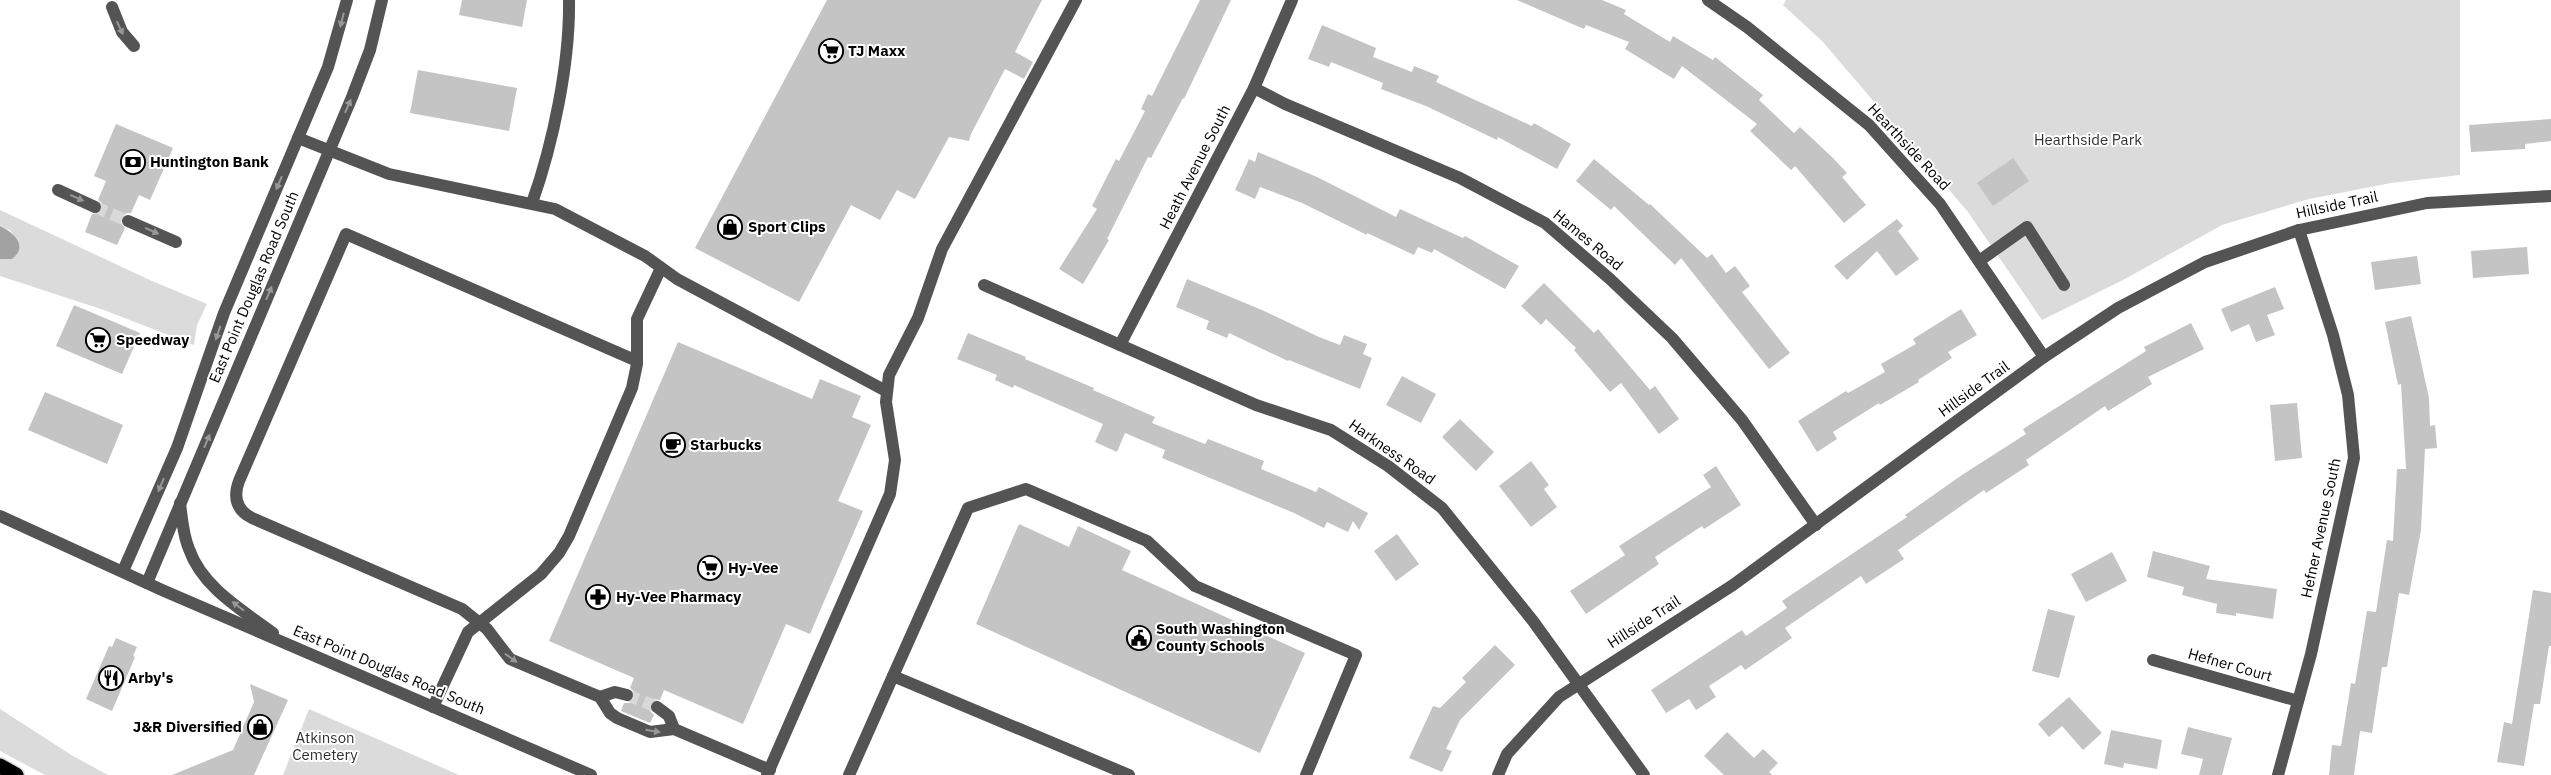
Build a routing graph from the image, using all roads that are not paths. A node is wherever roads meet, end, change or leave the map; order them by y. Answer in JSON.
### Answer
{"nodes":[{"id":1,"x":347,"y":0,"type":"edge"},
{"id":2,"x":382,"y":0,"type":"edge"},
{"id":3,"x":569,"y":0,"type":"edge"},
{"id":4,"x":1076,"y":0,"type":"edge"},
{"id":5,"x":1292,"y":0,"type":"edge"},
{"id":6,"x":1708,"y":0,"type":"edge"},
{"id":7,"x":112,"y":6,"type":"dead end"},
{"id":8,"x":134,"y":46,"type":"dead end"},
{"id":9,"x":1254,"y":88,"type":"junction"},
{"id":10,"x":298,"y":138,"type":"junction"},
{"id":11,"x":329,"y":151,"type":"junction"},
{"id":12,"x":58,"y":190,"type":"dead end"},
{"id":13,"x":2551,"y":196,"type":"edge"},
{"id":14,"x":532,"y":203,"type":"junction"},
{"id":15,"x":95,"y":206,"type":"tunnel mouth"},
{"id":16,"x":128,"y":221,"type":"tunnel mouth"},
{"id":17,"x":2299,"y":230,"type":"junction"},
{"id":18,"x":176,"y":242,"type":"dead end"},
{"id":19,"x":1978,"y":261,"type":"junction"},
{"id":20,"x":661,"y":268,"type":"junction"},
{"id":21,"x":984,"y":285,"type":"dead end"},
{"id":22,"x":2064,"y":285,"type":"dead end"},
{"id":23,"x":1120,"y":346,"type":"junction"},
{"id":24,"x":2044,"y":358,"type":"junction"},
{"id":25,"x":637,"y":361,"type":"junction"},
{"id":26,"x":886,"y":391,"type":"junction"},
{"id":27,"x":180,"y":504,"type":"junction"},
{"id":28,"x":0,"y":516,"type":"edge"},
{"id":29,"x":1816,"y":525,"type":"junction"},
{"id":30,"x":123,"y":571,"type":"junction"},
{"id":31,"x":147,"y":583,"type":"junction"},
{"id":32,"x":480,"y":622,"type":"junction"},
{"id":33,"x":291,"y":646,"type":"junction"},
{"id":34,"x":2153,"y":660,"type":"dead end"},
{"id":35,"x":893,"y":676,"type":"junction"},
{"id":36,"x":1577,"y":685,"type":"junction"},
{"id":37,"x":627,"y":695,"type":"tunnel mouth"},
{"id":38,"x":600,"y":697,"type":"junction"},
{"id":39,"x":2298,"y":701,"type":"junction"},
{"id":40,"x":433,"y":707,"type":"junction"},
{"id":41,"x":657,"y":707,"type":"tunnel mouth"},
{"id":42,"x":674,"y":729,"type":"junction"},
{"id":43,"x":0,"y":766,"type":"edge"},
{"id":44,"x":768,"y":772,"type":"edge"},
{"id":45,"x":16,"y":775,"type":"edge"},
{"id":46,"x":591,"y":775,"type":"edge"},
{"id":47,"x":849,"y":775,"type":"edge"},
{"id":48,"x":1129,"y":775,"type":"edge"},
{"id":49,"x":1306,"y":775,"type":"edge"},
{"id":50,"x":1498,"y":775,"type":"edge"},
{"id":51,"x":1644,"y":775,"type":"edge"},
{"id":52,"x":2278,"y":775,"type":"edge"}],
"edges":[{"from":1,"to":10,"type":"street","name":"East Point Douglas Road South","one_way":true},
{"from":11,"to":2,"type":"street","name":"East Point Douglas Road South","one_way":true},
{"from":3,"to":14,"type":"street"},
{"from":4,"to":26,"type":"street"},
{"from":5,"to":9,"type":"street","name":"Heath Avenue South"},
{"from":6,"to":19,"type":"street","name":"Hearthside Road"},
{"from":7,"to":8,"type":"street","one_way":true},
{"from":9,"to":23,"type":"street","name":"Heath Avenue South"},
{"from":9,"to":29,"type":"street","name":"Hames Road"},
{"from":10,"to":11,"type":"street"},
{"from":10,"to":30,"type":"street","name":"East Point Douglas Road South","one_way":true},
{"from":11,"to":14,"type":"street"},
{"from":27,"to":11,"type":"street","name":"East Point Douglas Road South","one_way":true},
{"from":12,"to":15,"type":"street","one_way":true},
{"from":13,"to":17,"type":"street","name":"Hillside Trail"},
{"from":14,"to":20,"type":"street"},
{"from":16,"to":18,"type":"street","one_way":true},
{"from":17,"to":24,"type":"street","name":"Hillside Trail"},
{"from":17,"to":39,"type":"street","name":"Hefner Avenue South"},
{"from":19,"to":22,"type":"street"},
{"from":19,"to":24,"type":"street","name":"Hearthside Road"},
{"from":20,"to":25,"type":"street"},
{"from":20,"to":26,"type":"street"},
{"from":21,"to":23,"type":"street","name":"Harkness Road"},
{"from":23,"to":36,"type":"street","name":"Harkness Road"},
{"from":24,"to":29,"type":"street","name":"Hillside Trail"},
{"from":25,"to":32,"type":"street"},
{"from":25,"to":32,"type":"street"},
{"from":26,"to":44,"type":"street"},
{"from":27,"to":31,"type":"street","name":"East Point Douglas Road South"},
{"from":33,"to":27,"type":"street","one_way":true},
{"from":28,"to":30,"type":"street","name":"East Point Douglas Road South"},
{"from":29,"to":36,"type":"street","name":"Hillside Trail"},
{"from":30,"to":31,"type":"street","name":"East Point Douglas Road South"},
{"from":31,"to":33,"type":"street","name":"East Point Douglas Road South"},
{"from":32,"to":38,"type":"street","one_way":true},
{"from":32,"to":40,"type":"street"},
{"from":33,"to":40,"type":"street","name":"East Point Douglas Road South"},
{"from":34,"to":39,"type":"street","name":"Hefner Court"},
{"from":35,"to":47,"type":"street"},
{"from":35,"to":48,"type":"street"},
{"from":35,"to":49,"type":"street"},
{"from":36,"to":50,"type":"street","name":"Hillside Trail"},
{"from":36,"to":51,"type":"street","name":"Harkness Road"},
{"from":37,"to":38,"type":"street"},
{"from":38,"to":42,"type":"street","one_way":true},
{"from":39,"to":52,"type":"street","name":"Hefner Avenue South"},
{"from":40,"to":46,"type":"street","name":"East Point Douglas Road South"},
{"from":41,"to":42,"type":"street"},
{"from":42,"to":44,"type":"street"},
{"from":43,"to":45,"type":"highway"}]}
